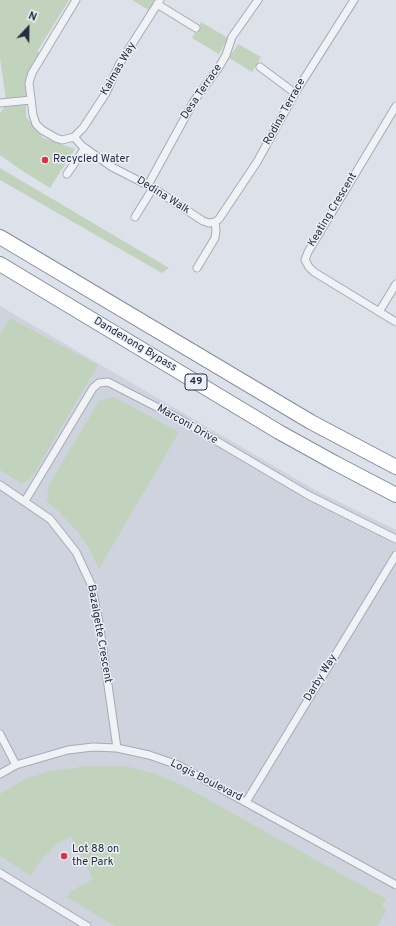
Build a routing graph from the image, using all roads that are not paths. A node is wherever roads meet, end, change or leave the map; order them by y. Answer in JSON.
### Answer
{"nodes":[{"id":1,"x":76,"y":0,"type":"edge"},
{"id":2,"x":258,"y":0,"type":"edge"},
{"id":3,"x":354,"y":0,"type":"edge"},
{"id":4,"x":159,"y":2,"type":"edge"},
{"id":5,"x":196,"y":28,"type":"dead end"},
{"id":6,"x":260,"y":67,"type":"dead end"},
{"id":7,"x":295,"y":93,"type":"junction"},
{"id":8,"x":31,"y":100,"type":"junction"},
{"id":9,"x":0,"y":103,"type":"edge"},
{"id":10,"x":396,"y":106,"type":"edge"},
{"id":11,"x":74,"y":137,"type":"junction"},
{"id":12,"x":85,"y":148,"type":"junction"},
{"id":13,"x":67,"y":174,"type":"dead end"},
{"id":14,"x":150,"y":186,"type":"junction"},
{"id":15,"x":135,"y":217,"type":"dead end"},
{"id":16,"x":215,"y":222,"type":"junction"},
{"id":17,"x":0,"y":237,"type":"edge"},
{"id":18,"x":0,"y":264,"type":"edge"},
{"id":19,"x":197,"y":268,"type":"dead end"},
{"id":20,"x":396,"y":284,"type":"edge"},
{"id":21,"x":379,"y":312,"type":"junction"},
{"id":22,"x":396,"y":322,"type":"edge"},
{"id":23,"x":396,"y":467,"type":"edge"},
{"id":24,"x":0,"y":484,"type":"edge"},
{"id":25,"x":396,"y":494,"type":"edge"},
{"id":26,"x":25,"y":501,"type":"junction"},
{"id":27,"x":396,"y":539,"type":"edge"},
{"id":28,"x":396,"y":555,"type":"edge"},
{"id":29,"x":0,"y":734,"type":"edge"},
{"id":30,"x":118,"y":748,"type":"junction"},
{"id":31,"x":16,"y":765,"type":"junction"},
{"id":32,"x":0,"y":774,"type":"edge"},
{"id":33,"x":246,"y":802,"type":"junction"},
{"id":34,"x":0,"y":873,"type":"edge"},
{"id":35,"x":396,"y":885,"type":"edge"},
{"id":36,"x":87,"y":926,"type":"edge"}],
"edges":[{"from":1,"to":8,"type":"street"},
{"from":2,"to":14,"type":"street","name":"Desa Terrace"},
{"from":3,"to":7,"type":"street","name":"Rodina Terrace"},
{"from":4,"to":5,"type":"street"},
{"from":4,"to":11,"type":"street","name":"Kaimas Way"},
{"from":6,"to":7,"type":"street"},
{"from":7,"to":16,"type":"street","name":"Rodina Terrace"},
{"from":8,"to":9,"type":"street"},
{"from":8,"to":11,"type":"street"},
{"from":10,"to":21,"type":"street","name":"Keating Crescent"},
{"from":11,"to":12,"type":"street","name":"Dedina Walk"},
{"from":12,"to":13,"type":"street"},
{"from":12,"to":14,"type":"street","name":"Dedina Walk"},
{"from":14,"to":15,"type":"street","name":"Desa Terrace"},
{"from":14,"to":16,"type":"street","name":"Dedina Walk"},
{"from":16,"to":19,"type":"street"},
{"from":17,"to":23,"type":"highway","name":"Dandenong Bypass","number":"49"},
{"from":18,"to":25,"type":"highway","name":"Dandenong Bypass","number":"49"},
{"from":20,"to":21,"type":"street"},
{"from":21,"to":22,"type":"street","name":"Keating Crescent"},
{"from":24,"to":26,"type":"street","name":"Bazalgette Crescent"},
{"from":26,"to":27,"type":"street","name":"Marconi Drive"},
{"from":26,"to":30,"type":"street","name":"Bazalgette Crescent"},
{"from":28,"to":33,"type":"street","name":"Darby Way"},
{"from":29,"to":31,"type":"street"},
{"from":30,"to":31,"type":"street","name":"Logis Boulevard"},
{"from":30,"to":33,"type":"street","name":"Logis Boulevard"},
{"from":31,"to":32,"type":"street","name":"Logis Boulevard"},
{"from":33,"to":35,"type":"street","name":"Logis Boulevard"},
{"from":34,"to":36,"type":"street"}]}
